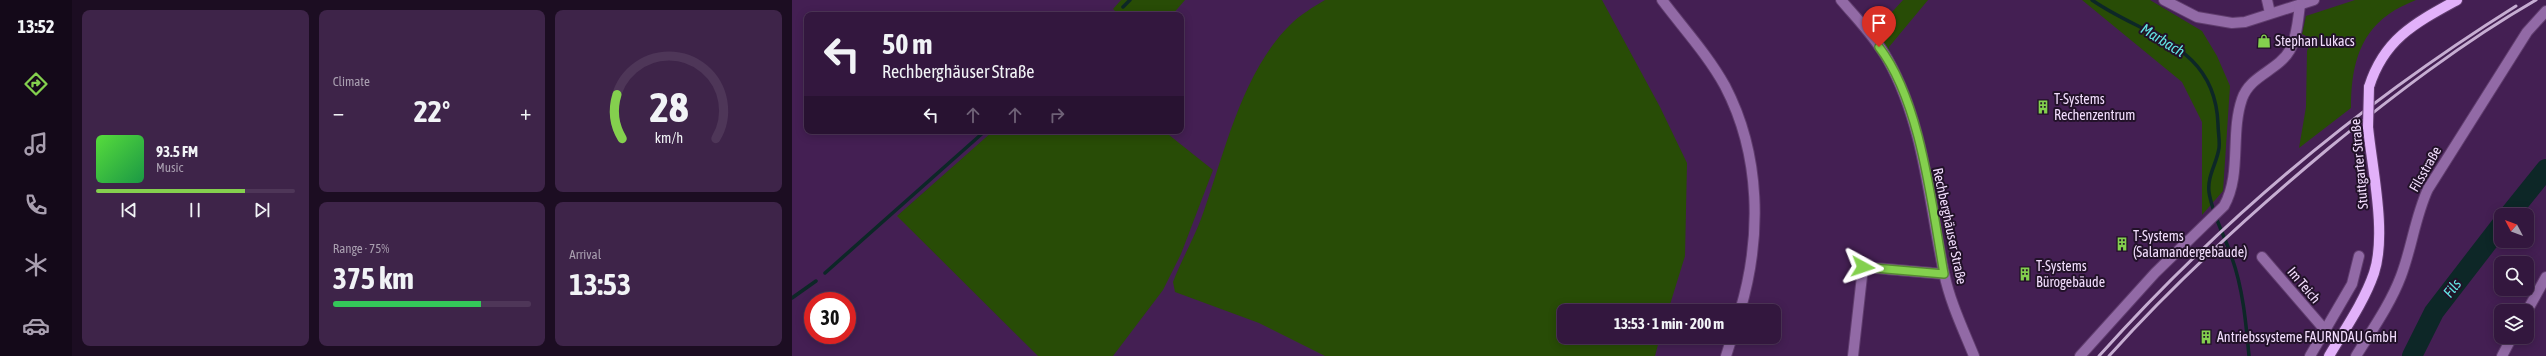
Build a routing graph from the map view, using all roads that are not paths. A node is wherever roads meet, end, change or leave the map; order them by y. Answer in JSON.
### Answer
{"nodes":[{"id":1,"x":1662,"y":0,"type":"edge"},
{"id":2,"x":1841,"y":0,"type":"edge"},
{"id":3,"x":2164,"y":0,"type":"edge"},
{"id":4,"x":2267,"y":0,"type":"edge"},
{"id":5,"x":2314,"y":0,"type":"edge"},
{"id":6,"x":2448,"y":2,"type":"edge"},
{"id":7,"x":2300,"y":5,"type":"junction"},
{"id":8,"x":2546,"y":11,"type":"edge"},
{"id":9,"x":2270,"y":13,"type":"junction"},
{"id":10,"x":2359,"y":256,"type":"dead end"},
{"id":11,"x":2262,"y":257,"type":"dead end"},
{"id":12,"x":1944,"y":274,"type":"junction"},
{"id":13,"x":2546,"y":277,"type":"edge"},
{"id":14,"x":1741,"y":304,"type":"edge"},
{"id":15,"x":2531,"y":304,"type":"edge"},
{"id":16,"x":2325,"y":330,"type":"junction"},
{"id":17,"x":1730,"y":344,"type":"edge"},
{"id":18,"x":2508,"y":344,"type":"edge"},
{"id":19,"x":1726,"y":356,"type":"edge"},
{"id":20,"x":1853,"y":356,"type":"edge"},
{"id":21,"x":1974,"y":356,"type":"edge"},
{"id":22,"x":2080,"y":356,"type":"edge"},
{"id":23,"x":2310,"y":356,"type":"edge"},
{"id":24,"x":2329,"y":356,"type":"edge"},
{"id":25,"x":2356,"y":356,"type":"edge"},
{"id":26,"x":2502,"y":356,"type":"edge"}],
"edges":[{"from":1,"to":14,"type":"street"},
{"from":2,"to":12,"type":"street","name":"Rechberghäuser Straße"},
{"from":3,"to":9,"type":"street"},
{"from":4,"to":9,"type":"street"},
{"from":5,"to":7,"type":"street"},
{"from":6,"to":24,"type":"main road","name":"Stuttgarter Straße","bridge":true},
{"from":7,"to":9,"type":"street"},
{"from":7,"to":22,"type":"street"},
{"from":8,"to":25,"type":"street","name":"Filsstraße"},
{"from":10,"to":16,"type":"street","name":"Im Teich"},
{"from":11,"to":16,"type":"street","name":"Im Teich"},
{"from":12,"to":20,"type":"street"},
{"from":12,"to":21,"type":"street","name":"Rechberghäuser Straße"},
{"from":13,"to":15,"type":"street"},
{"from":16,"to":23,"type":"street","name":"Im Teich"},
{"from":17,"to":19,"type":"street"},
{"from":18,"to":26,"type":"street"}]}
